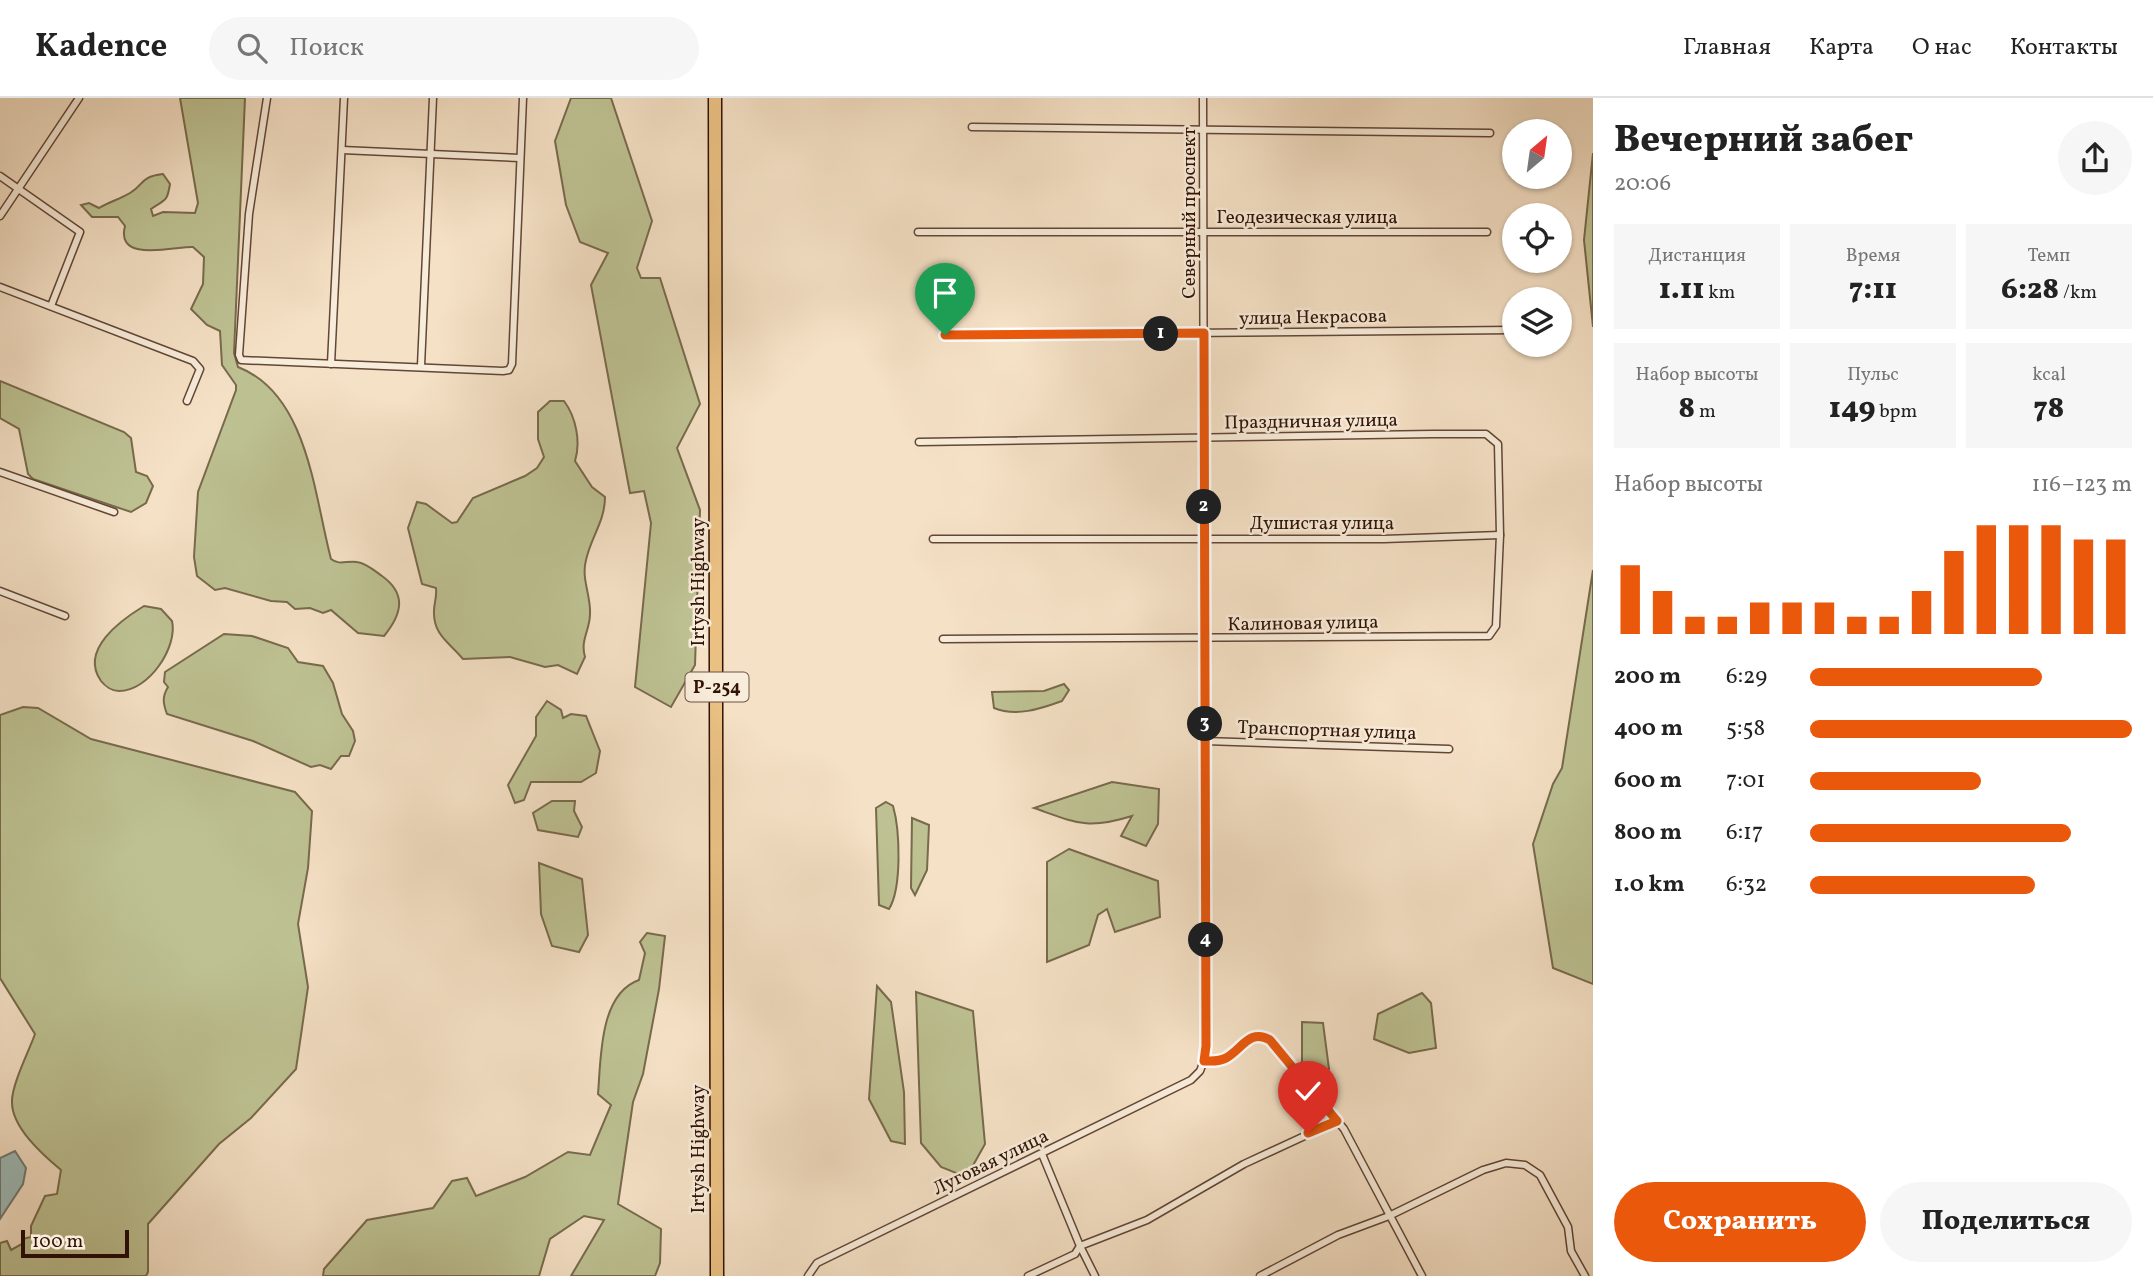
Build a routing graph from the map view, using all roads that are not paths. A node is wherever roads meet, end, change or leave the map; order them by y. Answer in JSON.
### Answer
{"nodes":[{"id":1,"x":79,"y":98,"type":"edge"},
{"id":2,"x":267,"y":98,"type":"edge"},
{"id":3,"x":344,"y":98,"type":"edge"},
{"id":4,"x":432,"y":98,"type":"edge"},
{"id":5,"x":523,"y":98,"type":"edge"},
{"id":6,"x":715,"y":98,"type":"edge"},
{"id":7,"x":1203,"y":98,"type":"edge"},
{"id":8,"x":972,"y":127,"type":"dead end"},
{"id":9,"x":1203,"y":127,"type":"junction"},
{"id":10,"x":1490,"y":133,"type":"dead end"},
{"id":11,"x":342,"y":150,"type":"junction"},
{"id":12,"x":431,"y":154,"type":"junction"},
{"id":13,"x":520,"y":158,"type":"junction"},
{"id":14,"x":0,"y":176,"type":"edge"},
{"id":15,"x":19,"y":189,"type":"junction"},
{"id":16,"x":0,"y":216,"type":"edge"},
{"id":17,"x":918,"y":232,"type":"dead end"},
{"id":18,"x":1204,"y":232,"type":"junction"},
{"id":19,"x":1487,"y":232,"type":"dead end"},
{"id":20,"x":0,"y":287,"type":"edge"},
{"id":21,"x":51,"y":306,"type":"junction"},
{"id":22,"x":1502,"y":330,"type":"edge"},
{"id":23,"x":1204,"y":333,"type":"junction"},
{"id":24,"x":945,"y":335,"type":"dead end"},
{"id":25,"x":331,"y":364,"type":"junction"},
{"id":26,"x":421,"y":366,"type":"junction"},
{"id":27,"x":187,"y":401,"type":"dead end"},
{"id":28,"x":1204,"y":437,"type":"junction"},
{"id":29,"x":919,"y":442,"type":"dead end"},
{"id":30,"x":0,"y":472,"type":"edge"},
{"id":31,"x":114,"y":512,"type":"dead end"},
{"id":32,"x":1500,"y":535,"type":"junction"},
{"id":33,"x":1204,"y":538,"type":"junction"},
{"id":34,"x":933,"y":539,"type":"dead end"},
{"id":35,"x":0,"y":592,"type":"edge"},
{"id":36,"x":65,"y":616,"type":"dead end"},
{"id":37,"x":943,"y":639,"type":"dead end"},
{"id":38,"x":1204,"y":639,"type":"junction"},
{"id":39,"x":1205,"y":741,"type":"junction"},
{"id":40,"x":1449,"y":749,"type":"dead end"},
{"id":41,"x":1204,"y":1061,"type":"junction"},
{"id":42,"x":1337,"y":1121,"type":"junction"},
{"id":43,"x":1042,"y":1154,"type":"junction"},
{"id":44,"x":1389,"y":1216,"type":"junction"},
{"id":45,"x":1080,"y":1246,"type":"junction"},
{"id":46,"x":717,"y":1276,"type":"edge"},
{"id":47,"x":808,"y":1276,"type":"edge"},
{"id":48,"x":1028,"y":1276,"type":"edge"},
{"id":49,"x":1095,"y":1276,"type":"edge"},
{"id":50,"x":1260,"y":1276,"type":"edge"},
{"id":51,"x":1422,"y":1276,"type":"edge"},
{"id":52,"x":1585,"y":1276,"type":"edge"}],
"edges":[{"from":1,"to":15,"type":"street"},
{"from":2,"to":25,"type":"street"},
{"from":3,"to":11,"type":"street"},
{"from":4,"to":12,"type":"street"},
{"from":5,"to":13,"type":"street"},
{"from":6,"to":46,"type":"highway","name":"Irtysh Highway","number":"Р-254"},
{"from":7,"to":9,"type":"street","name":"Северный проспект"},
{"from":8,"to":9,"type":"street"},
{"from":9,"to":10,"type":"street"},
{"from":9,"to":18,"type":"street","name":"Северный проспект"},
{"from":11,"to":12,"type":"street"},
{"from":11,"to":25,"type":"street"},
{"from":12,"to":13,"type":"street"},
{"from":12,"to":26,"type":"street"},
{"from":13,"to":26,"type":"street"},
{"from":14,"to":15,"type":"street"},
{"from":15,"to":16,"type":"street"},
{"from":15,"to":21,"type":"street"},
{"from":17,"to":18,"type":"street","name":"Геодезическая улица"},
{"from":18,"to":19,"type":"street","name":"Геодезическая улица"},
{"from":18,"to":23,"type":"street","name":"Северный проспект"},
{"from":20,"to":21,"type":"street"},
{"from":21,"to":27,"type":"street"},
{"from":22,"to":23,"type":"street","name":"улица Некрасова"},
{"from":23,"to":24,"type":"street","name":"улица Некрасова"},
{"from":23,"to":28,"type":"street","name":"Северный проспект"},
{"from":25,"to":26,"type":"street"},
{"from":28,"to":29,"type":"street","name":"Праздничная улица"},
{"from":28,"to":32,"type":"street","name":"Праздничная улица"},
{"from":28,"to":33,"type":"street","name":"Северный проспект"},
{"from":30,"to":31,"type":"street"},
{"from":32,"to":33,"type":"street","name":"Душистая улица"},
{"from":32,"to":38,"type":"street","name":"Калиновая улица"},
{"from":33,"to":34,"type":"street","name":"Душистая улица"},
{"from":33,"to":38,"type":"street","name":"Северный проспект"},
{"from":35,"to":36,"type":"street"},
{"from":37,"to":38,"type":"street","name":"Калиновая улица"},
{"from":38,"to":39,"type":"street","name":"Северный проспект"},
{"from":39,"to":40,"type":"street","name":"Транспортная улица"},
{"from":39,"to":41,"type":"street","name":"Северный проспект"},
{"from":41,"to":42,"type":"street"},
{"from":41,"to":43,"type":"street","name":"Луговая улица"},
{"from":42,"to":44,"type":"street"},
{"from":42,"to":45,"type":"street"},
{"from":43,"to":45,"type":"street"},
{"from":43,"to":47,"type":"street","name":"Луговая улица"},
{"from":44,"to":50,"type":"street"},
{"from":44,"to":51,"type":"street"},
{"from":44,"to":52,"type":"street"},
{"from":45,"to":48,"type":"street"},
{"from":45,"to":49,"type":"street"}]}
